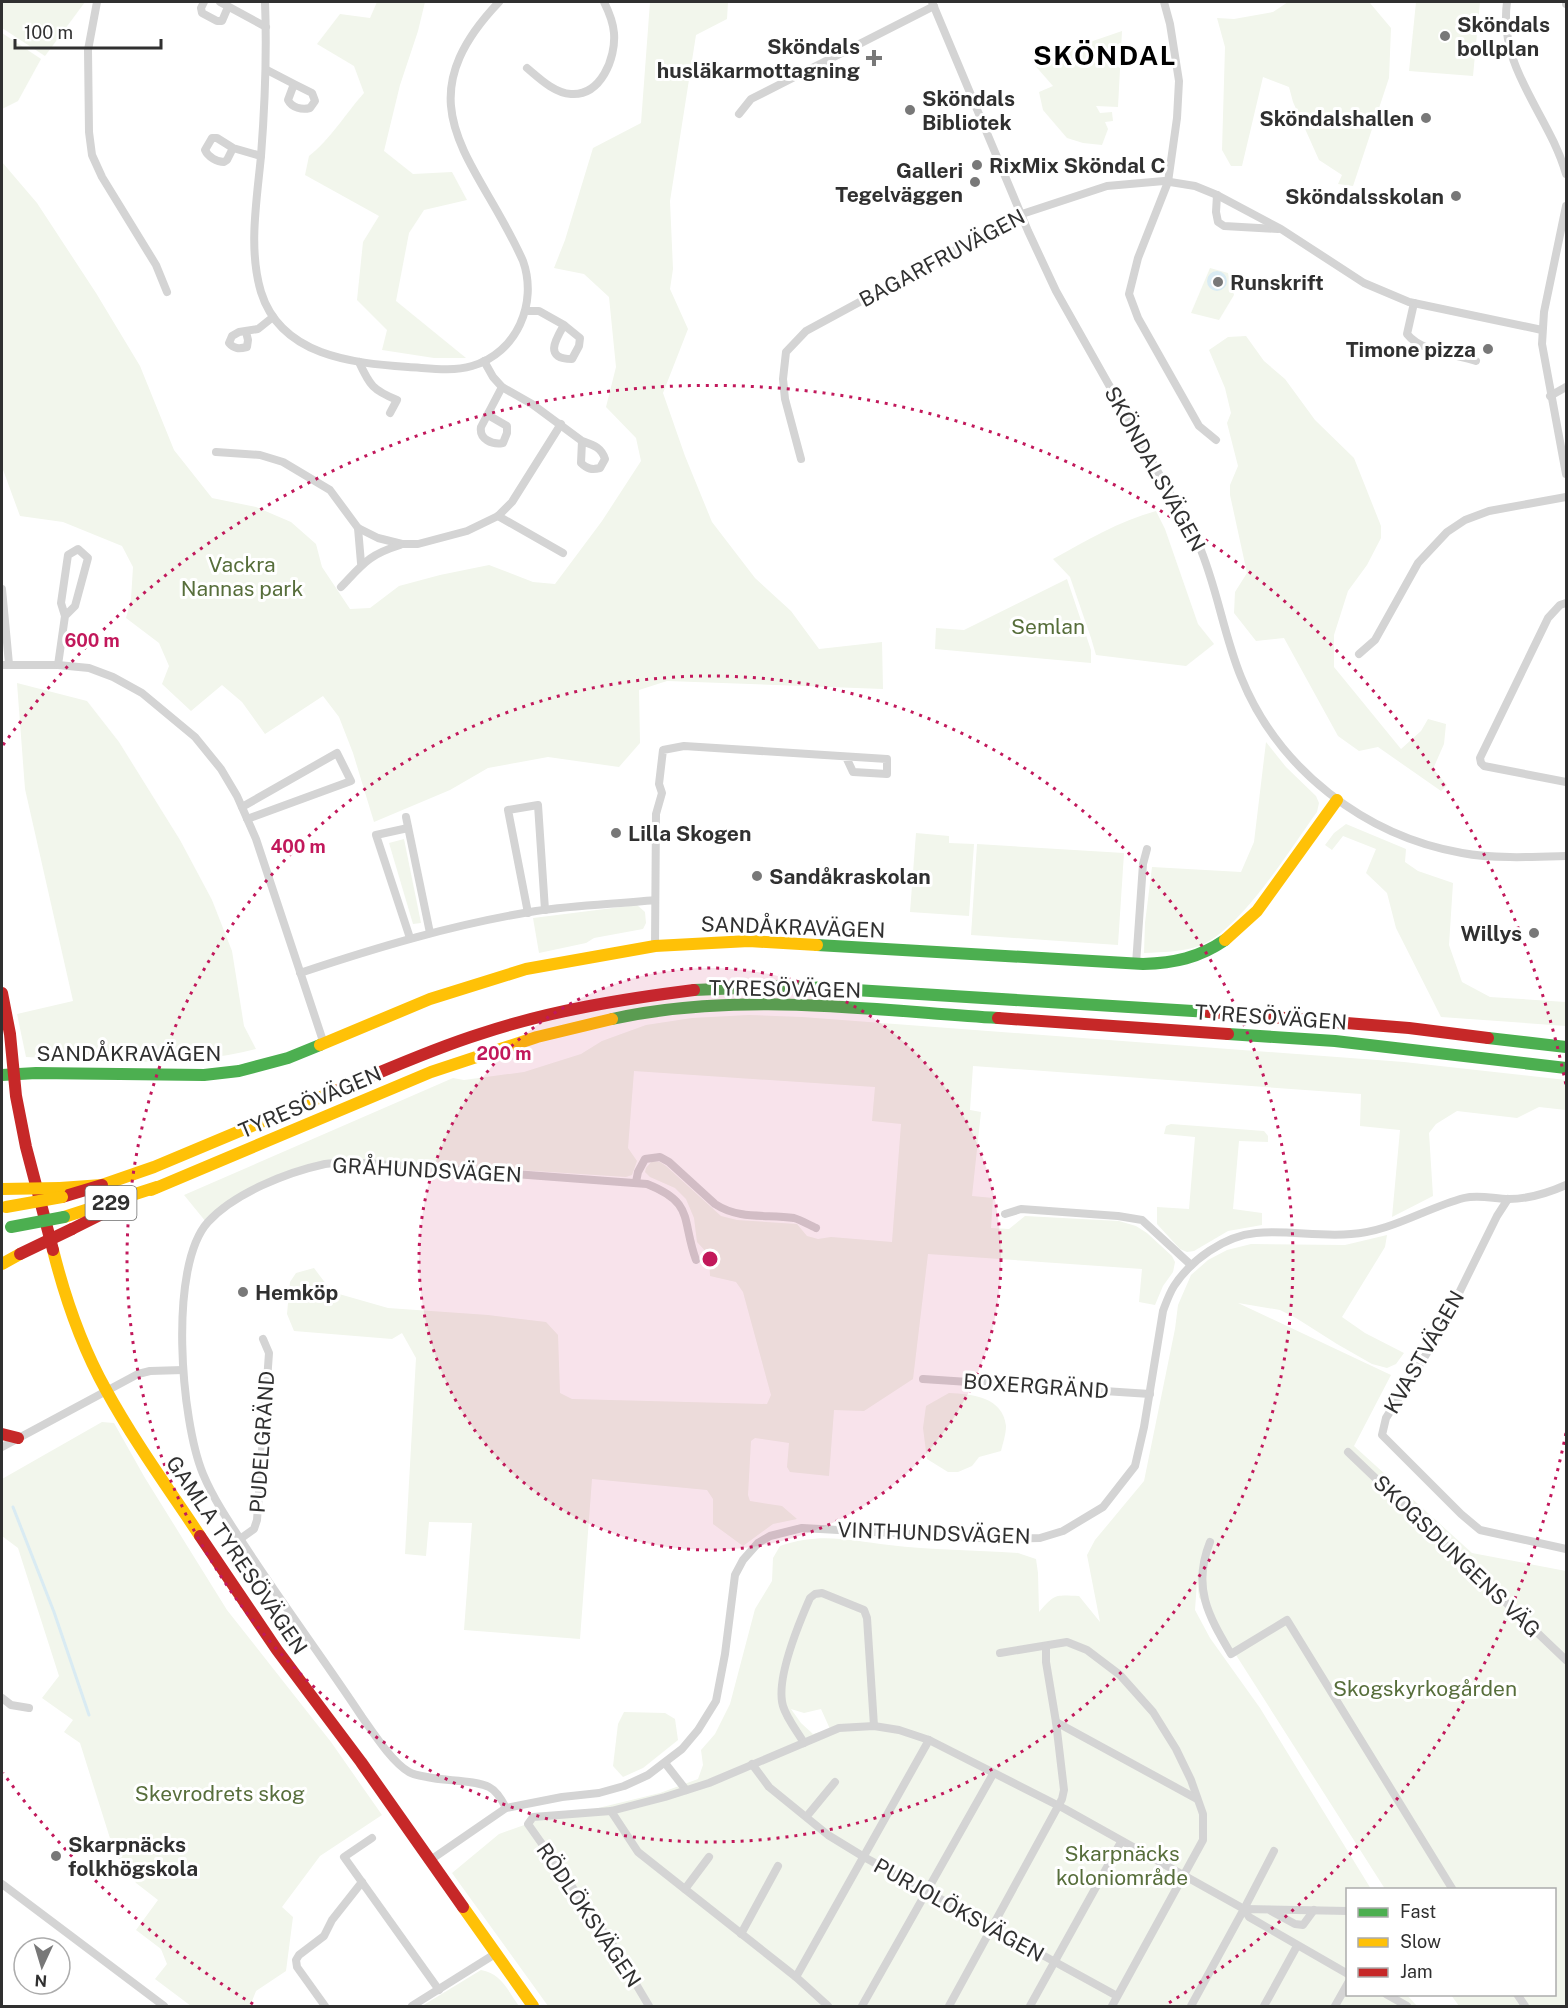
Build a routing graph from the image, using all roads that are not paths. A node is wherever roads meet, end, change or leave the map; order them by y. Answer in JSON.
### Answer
{"nodes":[{"id":1,"x":97,"y":2,"type":"edge"},
{"id":2,"x":204,"y":2,"type":"edge"},
{"id":3,"x":265,"y":2,"type":"edge"},
{"id":4,"x":499,"y":2,"type":"edge"},
{"id":5,"x":604,"y":2,"type":"edge"},
{"id":6,"x":1164,"y":2,"type":"edge"},
{"id":7,"x":1507,"y":2,"type":"edge"},
{"id":8,"x":224,"y":4,"type":"edge"},
{"id":9,"x":933,"y":4,"type":"edge"},
{"id":10,"x":266,"y":27,"type":"junction"},
{"id":11,"x":527,"y":68,"type":"dead end"},
{"id":12,"x":267,"y":70,"type":"junction"},
{"id":13,"x":294,"y":84,"type":"dead end"},
{"id":14,"x":739,"y":114,"type":"dead end"},
{"id":15,"x":233,"y":148,"type":"dead end"},
{"id":16,"x":261,"y":156,"type":"junction"},
{"id":17,"x":1566,"y":174,"type":"edge"},
{"id":18,"x":1168,"y":182,"type":"junction"},
{"id":19,"x":1217,"y":195,"type":"junction"},
{"id":20,"x":1566,"y":206,"type":"edge"},
{"id":21,"x":1022,"y":214,"type":"junction"},
{"id":22,"x":1281,"y":229,"type":"junction"},
{"id":23,"x":167,"y":292,"type":"dead end"},
{"id":24,"x":1414,"y":303,"type":"junction"},
{"id":25,"x":526,"y":311,"type":"junction"},
{"id":26,"x":273,"y":317,"type":"junction"},
{"id":27,"x":564,"y":325,"type":"dead end"},
{"id":28,"x":1542,"y":330,"type":"junction"},
{"id":29,"x":246,"y":332,"type":"dead end"},
{"id":30,"x":484,"y":361,"type":"junction"},
{"id":31,"x":1476,"y":361,"type":"dead end"},
{"id":32,"x":359,"y":362,"type":"junction"},
{"id":33,"x":502,"y":387,"type":"junction"},
{"id":34,"x":1566,"y":387,"type":"edge"},
{"id":35,"x":1550,"y":396,"type":"junction"},
{"id":36,"x":390,"y":413,"type":"dead end"},
{"id":37,"x":488,"y":415,"type":"dead end"},
{"id":38,"x":561,"y":424,"type":"junction"},
{"id":39,"x":1216,"y":440,"type":"dead end"},
{"id":40,"x":582,"y":441,"type":"dead end"},
{"id":41,"x":216,"y":452,"type":"dead end"},
{"id":42,"x":801,"y":459,"type":"dead end"},
{"id":43,"x":1566,"y":474,"type":"edge"},
{"id":44,"x":1566,"y":497,"type":"edge"},
{"id":45,"x":498,"y":516,"type":"junction"},
{"id":46,"x":358,"y":528,"type":"junction"},
{"id":47,"x":402,"y":544,"type":"junction"},
{"id":48,"x":562,"y":553,"type":"dead end"},
{"id":49,"x":361,"y":563,"type":"junction"},
{"id":50,"x":340,"y":587,"type":"dead end"},
{"id":51,"x":2,"y":590,"type":"edge"},
{"id":52,"x":1566,"y":603,"type":"edge"},
{"id":53,"x":65,"y":616,"type":"junction"},
{"id":54,"x":5,"y":653,"type":"edge"},
{"id":55,"x":1359,"y":654,"type":"dead end"},
{"id":56,"x":5,"y":665,"type":"edge"},
{"id":57,"x":58,"y":665,"type":"junction"},
{"id":58,"x":846,"y":757,"type":"junction"},
{"id":59,"x":1566,"y":782,"type":"edge"},
{"id":60,"x":1337,"y":800,"type":"junction"},
{"id":61,"x":242,"y":807,"type":"junction"},
{"id":62,"x":406,"y":817,"type":"dead end"},
{"id":63,"x":247,"y":819,"type":"junction"},
{"id":64,"x":408,"y":828,"type":"junction"},
{"id":65,"x":1148,"y":849,"type":"dead end"},
{"id":66,"x":1566,"y":856,"type":"edge"},
{"id":67,"x":655,"y":900,"type":"junction"},
{"id":68,"x":545,"y":910,"type":"junction"},
{"id":69,"x":528,"y":913,"type":"junction"},
{"id":70,"x":430,"y":933,"type":"junction"},
{"id":71,"x":410,"y":938,"type":"junction"},
{"id":72,"x":655,"y":946,"type":"junction"},
{"id":73,"x":1136,"y":964,"type":"junction"},
{"id":74,"x":300,"y":973,"type":"junction"},
{"id":75,"x":2,"y":993,"type":"edge"},
{"id":76,"x":324,"y":1044,"type":"junction"},
{"id":77,"x":1566,"y":1047,"type":"edge"},
{"id":78,"x":1566,"y":1068,"type":"edge"},
{"id":79,"x":8,"y":1075,"type":"edge"},
{"id":80,"x":636,"y":1182,"type":"junction"},
{"id":81,"x":1566,"y":1185,"type":"edge"},
{"id":82,"x":157,"y":1187,"type":"junction"},
{"id":83,"x":2,"y":1189,"type":"edge"},
{"id":84,"x":61,"y":1192,"type":"junction"},
{"id":85,"x":1508,"y":1199,"type":"junction"},
{"id":86,"x":4,"y":1207,"type":"edge"},
{"id":87,"x":1005,"y":1214,"type":"dead end"},
{"id":88,"x":6,"y":1227,"type":"edge"},
{"id":89,"x":816,"y":1228,"type":"dead end"},
{"id":90,"x":696,"y":1260,"type":"dead end"},
{"id":91,"x":2,"y":1264,"type":"edge"},
{"id":92,"x":1191,"y":1265,"type":"junction"},
{"id":93,"x":263,"y":1339,"type":"dead end"},
{"id":94,"x":183,"y":1370,"type":"junction"},
{"id":95,"x":923,"y":1379,"type":"dead end"},
{"id":96,"x":106,"y":1390,"type":"junction"},
{"id":97,"x":1150,"y":1394,"type":"junction"},
{"id":98,"x":2,"y":1434,"type":"edge"},
{"id":99,"x":18,"y":1438,"type":"junction"},
{"id":100,"x":2,"y":1447,"type":"edge"},
{"id":101,"x":1348,"y":1452,"type":"dead end"},
{"id":102,"x":240,"y":1539,"type":"junction"},
{"id":103,"x":1210,"y":1542,"type":"dead end"},
{"id":104,"x":1566,"y":1549,"type":"edge"},
{"id":105,"x":1046,"y":1646,"type":"junction"},
{"id":106,"x":1000,"y":1653,"type":"dead end"},
{"id":107,"x":1566,"y":1660,"type":"edge"},
{"id":108,"x":2,"y":1698,"type":"edge"},
{"id":109,"x":29,"y":1708,"type":"dead end"},
{"id":110,"x":1056,"y":1722,"type":"junction"},
{"id":111,"x":874,"y":1726,"type":"junction"},
{"id":112,"x":929,"y":1740,"type":"junction"},
{"id":113,"x":804,"y":1743,"type":"junction"},
{"id":114,"x":665,"y":1763,"type":"junction"},
{"id":115,"x":752,"y":1764,"type":"junction"},
{"id":116,"x":993,"y":1774,"type":"junction"},
{"id":117,"x":835,"y":1782,"type":"dead end"},
{"id":118,"x":686,"y":1790,"type":"junction"},
{"id":119,"x":1197,"y":1799,"type":"junction"},
{"id":120,"x":1059,"y":1807,"type":"junction"},
{"id":121,"x":506,"y":1808,"type":"junction"},
{"id":122,"x":611,"y":1811,"type":"junction"},
{"id":123,"x":807,"y":1816,"type":"junction"},
{"id":124,"x":372,"y":1838,"type":"dead end"},
{"id":125,"x":1121,"y":1842,"type":"junction"},
{"id":126,"x":1274,"y":1851,"type":"dead end"},
{"id":127,"x":709,"y":1857,"type":"dead end"},
{"id":128,"x":864,"y":1857,"type":"junction"},
{"id":129,"x":429,"y":1861,"type":"junction"},
{"id":130,"x":778,"y":1866,"type":"dead end"},
{"id":131,"x":1185,"y":1877,"type":"junction"},
{"id":132,"x":362,"y":1882,"type":"junction"},
{"id":133,"x":2,"y":1884,"type":"edge"},
{"id":134,"x":1452,"y":1888,"type":"edge"},
{"id":135,"x":685,"y":1889,"type":"junction"},
{"id":136,"x":927,"y":1892,"type":"junction"},
{"id":137,"x":1244,"y":1909,"type":"junction"},
{"id":138,"x":1268,"y":1909,"type":"junction"},
{"id":139,"x":1314,"y":1910,"type":"junction"},
{"id":140,"x":1346,"y":1911,"type":"edge"},
{"id":141,"x":993,"y":1928,"type":"junction"},
{"id":142,"x":741,"y":1934,"type":"junction"},
{"id":143,"x":1297,"y":1946,"type":"junction"},
{"id":144,"x":495,"y":1954,"type":"junction"},
{"id":145,"x":1054,"y":1962,"type":"junction"},
{"id":146,"x":1346,"y":1973,"type":"edge"},
{"id":147,"x":796,"y":1977,"type":"junction"},
{"id":148,"x":1346,"y":1985,"type":"edge"},
{"id":149,"x":439,"y":1990,"type":"junction"},
{"id":150,"x":1117,"y":1996,"type":"junction"},
{"id":151,"x":1388,"y":1996,"type":"edge"},
{"id":152,"x":1407,"y":2006,"type":"edge"},
{"id":153,"x":164,"y":2007,"type":"edge"},
{"id":154,"x":324,"y":2007,"type":"edge"},
{"id":155,"x":411,"y":2007,"type":"edge"},
{"id":156,"x":533,"y":2007,"type":"edge"},
{"id":157,"x":649,"y":2007,"type":"edge"},
{"id":158,"x":828,"y":2007,"type":"edge"},
{"id":159,"x":862,"y":2007,"type":"edge"},
{"id":160,"x":949,"y":2007,"type":"edge"},
{"id":161,"x":1030,"y":2007,"type":"edge"},
{"id":162,"x":1112,"y":2007,"type":"edge"},
{"id":163,"x":1191,"y":2007,"type":"edge"},
{"id":164,"x":1264,"y":2007,"type":"edge"},
{"id":165,"x":1335,"y":2007,"type":"edge"}],
"edges":[{"from":1,"to":23,"type":"street"},
{"from":2,"to":8,"type":"street"},
{"from":3,"to":10,"type":"street"},
{"from":4,"to":25,"type":"street"},
{"from":5,"to":11,"type":"street"},
{"from":6,"to":18,"type":"street"},
{"from":7,"to":17,"type":"street"},
{"from":8,"to":10,"type":"street"},
{"from":9,"to":14,"type":"street"},
{"from":9,"to":21,"type":"street","name":"SKÖNDALSVÄGEN"},
{"from":10,"to":12,"type":"street"},
{"from":12,"to":13,"type":"street"},
{"from":12,"to":16,"type":"street"},
{"from":15,"to":16,"type":"street"},
{"from":16,"to":26,"type":"street"},
{"from":18,"to":19,"type":"street","name":"BAGARFRUVÄGEN"},
{"from":18,"to":21,"type":"street","name":"BAGARFRUVÄGEN"},
{"from":18,"to":39,"type":"street"},
{"from":19,"to":22,"type":"street","name":"BAGARFRUVÄGEN"},
{"from":19,"to":22,"type":"street"},
{"from":20,"to":28,"type":"street"},
{"from":21,"to":42,"type":"street","name":"BAGARFRUVÄGEN"},
{"from":21,"to":60,"type":"street","name":"SKÖNDALSVÄGEN"},
{"from":22,"to":24,"type":"street","name":"BAGARFRUVÄGEN"},
{"from":24,"to":28,"type":"street","name":"BAGARFRUVÄGEN"},
{"from":24,"to":31,"type":"street"},
{"from":25,"to":27,"type":"street"},
{"from":25,"to":30,"type":"street"},
{"from":26,"to":29,"type":"street"},
{"from":26,"to":32,"type":"street"},
{"from":28,"to":35,"type":"street"},
{"from":30,"to":32,"type":"street"},
{"from":30,"to":33,"type":"street"},
{"from":32,"to":36,"type":"street"},
{"from":33,"to":37,"type":"street"},
{"from":33,"to":38,"type":"street"},
{"from":34,"to":35,"type":"street"},
{"from":35,"to":43,"type":"street"},
{"from":38,"to":40,"type":"street"},
{"from":38,"to":45,"type":"street"},
{"from":41,"to":46,"type":"street"},
{"from":44,"to":55,"type":"street"},
{"from":45,"to":47,"type":"street"},
{"from":45,"to":48,"type":"street"},
{"from":46,"to":47,"type":"street"},
{"from":46,"to":49,"type":"street"},
{"from":47,"to":49,"type":"street"},
{"from":49,"to":50,"type":"street"},
{"from":51,"to":54,"type":"street"},
{"from":52,"to":59,"type":"street"},
{"from":53,"to":53,"type":"street"},
{"from":53,"to":57,"type":"street"},
{"from":54,"to":56,"type":"street"},
{"from":56,"to":57,"type":"street"},
{"from":57,"to":61,"type":"street"},
{"from":58,"to":58,"type":"street"},
{"from":58,"to":67,"type":"street"},
{"from":60,"to":66,"type":"street","name":"SKÖNDALSVÄGEN"},
{"from":60,"to":73,"type":"main road","name":"SANDÅKRAVÄGEN"},
{"from":61,"to":63,"type":"street"},
{"from":61,"to":63,"type":"street"},
{"from":62,"to":64,"type":"street"},
{"from":63,"to":74,"type":"street"},
{"from":64,"to":70,"type":"street"},
{"from":64,"to":71,"type":"street"},
{"from":65,"to":73,"type":"street"},
{"from":67,"to":68,"type":"street"},
{"from":67,"to":72,"type":"street"},
{"from":68,"to":69,"type":"street"},
{"from":68,"to":69,"type":"street"},
{"from":69,"to":70,"type":"street"},
{"from":70,"to":71,"type":"street"},
{"from":71,"to":74,"type":"street"},
{"from":72,"to":73,"type":"main road","name":"SANDÅKRAVÄGEN"},
{"from":72,"to":76,"type":"main road","name":"SANDÅKRAVÄGEN"},
{"from":74,"to":76,"type":"street"},
{"from":75,"to":79,"type":"main road","name":"GAMLA TYRESÖVÄGEN"},
{"from":76,"to":79,"type":"main road","name":"SANDÅKRAVÄGEN"},
{"from":77,"to":84,"type":"main road","name":"TYRESÖVÄGEN","number":"229"},
{"from":78,"to":82,"type":"main road","name":"TYRESÖVÄGEN","number":"229"},
{"from":79,"to":96,"type":"main road","name":"GAMLA TYRESÖVÄGEN"},
{"from":80,"to":89,"type":"street"},
{"from":80,"to":90,"type":"street","name":"GRÅHUNDSVÄGEN"},
{"from":80,"to":94,"type":"street","name":"GRÅHUNDSVÄGEN"},
{"from":81,"to":85,"type":"street","name":"VINTHUNDSVÄGEN"},
{"from":82,"to":88,"type":"main road","name":"TYRESÖVÄGEN","number":"229","bridge":true},
{"from":82,"to":91,"type":"main road","bridge":true},
{"from":83,"to":84,"type":"main road","bridge":true},
{"from":84,"to":86,"type":"main road","name":"TYRESÖVÄGEN","number":"229","bridge":true},
{"from":85,"to":92,"type":"street","name":"VINTHUNDSVÄGEN"},
{"from":85,"to":104,"type":"street","name":"KVASTVÄGEN"},
{"from":87,"to":92,"type":"street"},
{"from":92,"to":97,"type":"street","name":"VINTHUNDSVÄGEN"},
{"from":93,"to":102,"type":"street","name":"PUDELGRÄND"},
{"from":94,"to":96,"type":"street"},
{"from":94,"to":102,"type":"street","name":"GRÅHUNDSVÄGEN"},
{"from":95,"to":97,"type":"street","name":"BOXERGRÄND"},
{"from":96,"to":99,"type":"street"},
{"from":96,"to":129,"type":"main road","name":"GAMLA TYRESÖVÄGEN"},
{"from":97,"to":114,"type":"street","name":"VINTHUNDSVÄGEN"},
{"from":98,"to":99,"type":"main road"},
{"from":99,"to":100,"type":"street"},
{"from":101,"to":107,"type":"street","name":"SKOGSDUNGENS VÄG"},
{"from":102,"to":121,"type":"street","name":"GRÅHUNDSVÄGEN"},
{"from":103,"to":134,"type":"street"},
{"from":105,"to":106,"type":"street"},
{"from":105,"to":110,"type":"street"},
{"from":105,"to":119,"type":"street"},
{"from":108,"to":109,"type":"street"},
{"from":110,"to":119,"type":"street"},
{"from":110,"to":120,"type":"street"},
{"from":111,"to":112,"type":"street"},
{"from":111,"to":113,"type":"street"},
{"from":111,"to":113,"type":"street"},
{"from":112,"to":116,"type":"street"},
{"from":112,"to":128,"type":"street"},
{"from":113,"to":115,"type":"street"},
{"from":114,"to":118,"type":"street"},
{"from":114,"to":121,"type":"street","name":"VINTHUNDSVÄGEN"},
{"from":115,"to":118,"type":"street"},
{"from":115,"to":123,"type":"street","name":"PURJOLÖKSVÄGEN"},
{"from":116,"to":120,"type":"street"},
{"from":116,"to":136,"type":"street"},
{"from":117,"to":123,"type":"street"},
{"from":118,"to":122,"type":"street"},
{"from":119,"to":131,"type":"street"},
{"from":120,"to":125,"type":"street"},
{"from":120,"to":141,"type":"street"},
{"from":121,"to":129,"type":"street","name":"VINTHUNDSVÄGEN"},
{"from":122,"to":135,"type":"street"},
{"from":122,"to":157,"type":"street","name":"RÖDLÖKSVÄGEN"},
{"from":123,"to":128,"type":"street","name":"PURJOLÖKSVÄGEN"},
{"from":124,"to":132,"type":"street"},
{"from":125,"to":131,"type":"street"},
{"from":125,"to":145,"type":"street"},
{"from":126,"to":137,"type":"street"},
{"from":127,"to":135,"type":"street"},
{"from":128,"to":136,"type":"street","name":"PURJOLÖKSVÄGEN"},
{"from":128,"to":147,"type":"street"},
{"from":129,"to":144,"type":"main road","name":"GAMLA TYRESÖVÄGEN"},
{"from":130,"to":142,"type":"street"},
{"from":131,"to":137,"type":"street"},
{"from":131,"to":150,"type":"street"},
{"from":132,"to":149,"type":"street"},
{"from":132,"to":154,"type":"street"},
{"from":133,"to":153,"type":"street"},
{"from":135,"to":142,"type":"street"},
{"from":136,"to":141,"type":"street","name":"PURJOLÖKSVÄGEN"},
{"from":136,"to":159,"type":"street"},
{"from":137,"to":138,"type":"street"},
{"from":137,"to":143,"type":"street"},
{"from":137,"to":163,"type":"street"},
{"from":138,"to":139,"type":"street"},
{"from":138,"to":139,"type":"street"},
{"from":139,"to":140,"type":"street"},
{"from":141,"to":145,"type":"street","name":"PURJOLÖKSVÄGEN"},
{"from":141,"to":160,"type":"street"},
{"from":142,"to":147,"type":"street"},
{"from":143,"to":146,"type":"street"},
{"from":143,"to":164,"type":"street"},
{"from":144,"to":149,"type":"street"},
{"from":144,"to":156,"type":"main road","name":"GAMLA TYRESÖVÄGEN"},
{"from":145,"to":150,"type":"street","name":"PURJOLÖKSVÄGEN"},
{"from":145,"to":161,"type":"street"},
{"from":147,"to":158,"type":"street"},
{"from":148,"to":165,"type":"street"},
{"from":149,"to":155,"type":"street"},
{"from":150,"to":162,"type":"street"},
{"from":151,"to":152,"type":"street"}]}
